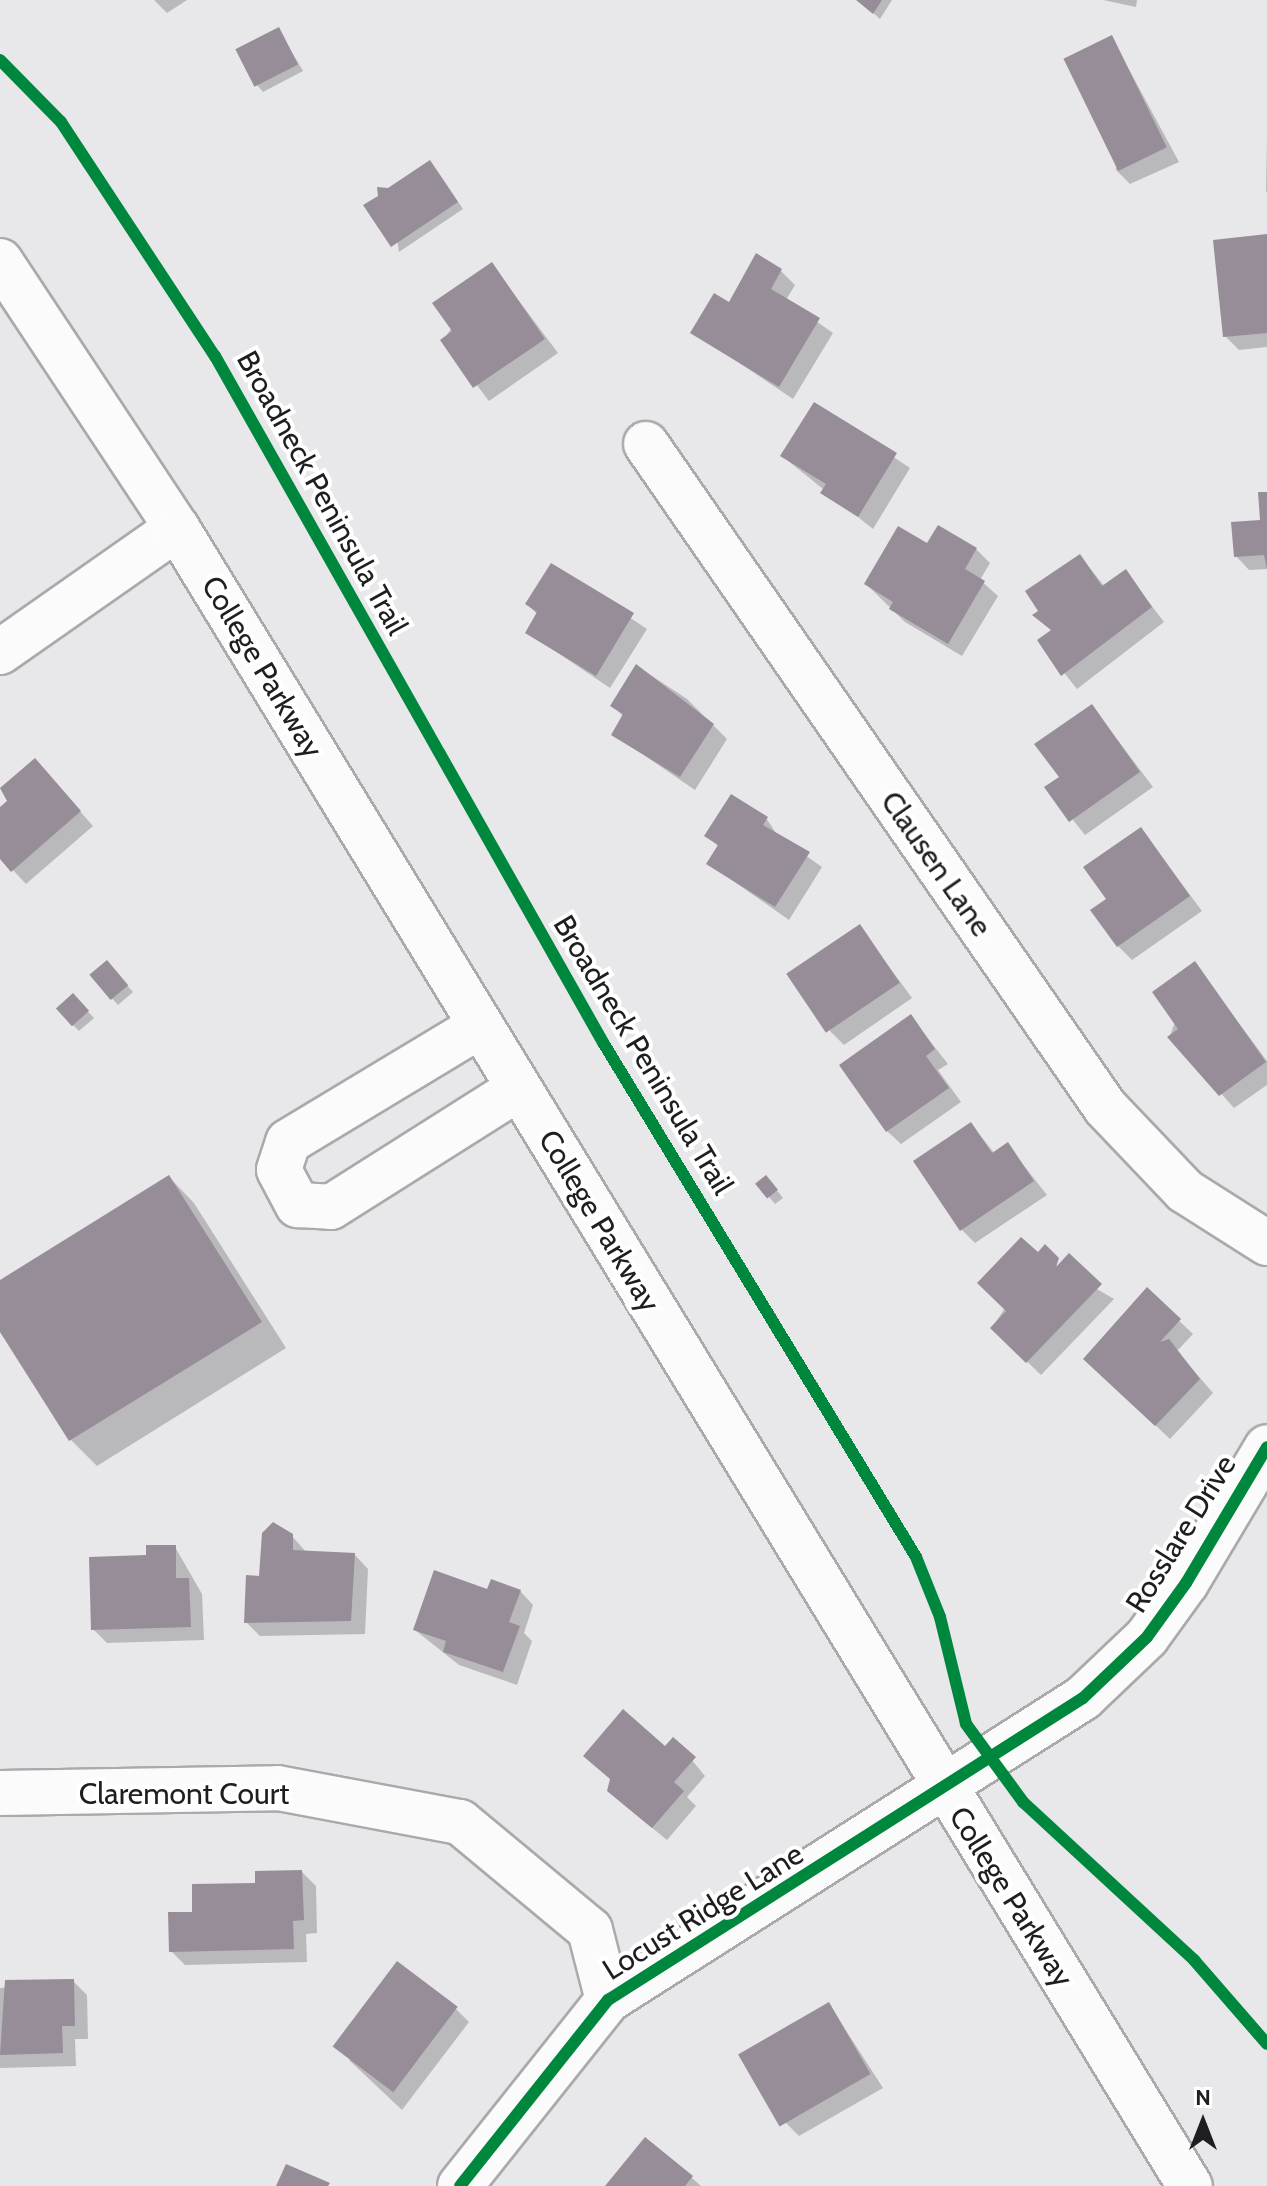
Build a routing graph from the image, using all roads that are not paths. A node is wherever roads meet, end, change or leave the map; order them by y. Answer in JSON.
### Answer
{"nodes":[{"id":1,"x":0,"y":261,"type":"edge"},
{"id":2,"x":646,"y":444,"type":"dead end"},
{"id":3,"x":177,"y":528,"type":"junction"},
{"id":4,"x":0,"y":652,"type":"edge"},
{"id":5,"x":480,"y":1026,"type":"junction"},
{"id":6,"x":518,"y":1089,"type":"junction"},
{"id":7,"x":1267,"y":1243,"type":"edge"},
{"id":8,"x":1267,"y":1447,"type":"edge"},
{"id":9,"x":944,"y":1789,"type":"junction"},
{"id":10,"x":0,"y":1793,"type":"edge"},
{"id":11,"x":608,"y":2000,"type":"junction"},
{"id":12,"x":460,"y":2186,"type":"edge"},
{"id":13,"x":1190,"y":2186,"type":"edge"}],
"edges":[{"from":1,"to":3,"type":"street","name":"College Parkway"},
{"from":2,"to":7,"type":"street","name":"Clausen Lane"},
{"from":3,"to":4,"type":"street"},
{"from":3,"to":5,"type":"street","name":"College Parkway"},
{"from":5,"to":6,"type":"street","name":"College Parkway"},
{"from":5,"to":6,"type":"street"},
{"from":6,"to":9,"type":"street","name":"College Parkway"},
{"from":8,"to":9,"type":"street","name":"Rosslare Drive"},
{"from":9,"to":11,"type":"street","name":"Locust Ridge Lane"},
{"from":9,"to":13,"type":"street","name":"College Parkway"},
{"from":10,"to":11,"type":"street","name":"Claremont Court"},
{"from":11,"to":12,"type":"street","name":"Locust Ridge Lane"}]}
